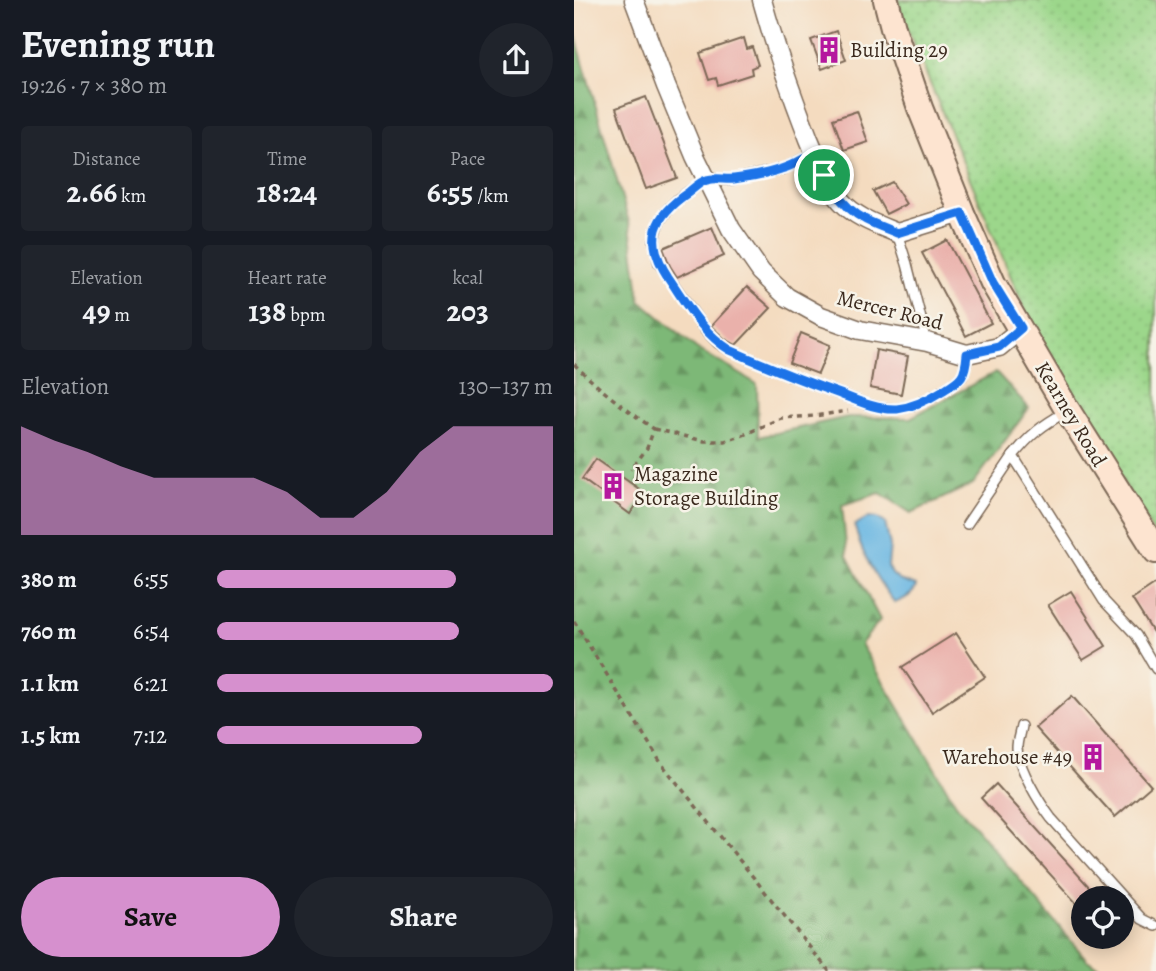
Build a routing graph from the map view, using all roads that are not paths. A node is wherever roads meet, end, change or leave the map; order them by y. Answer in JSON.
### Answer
{"nodes":[{"id":1,"x":635,"y":0,"type":"edge"},
{"id":2,"x":762,"y":0,"type":"edge"},
{"id":3,"x":886,"y":0,"type":"edge"},
{"id":4,"x":815,"y":153,"type":"junction"},
{"id":5,"x":707,"y":179,"type":"junction"},
{"id":6,"x":962,"y":213,"type":"junction"},
{"id":7,"x":897,"y":233,"type":"junction"},
{"id":8,"x":1021,"y":328,"type":"junction"},
{"id":9,"x":928,"y":342,"type":"junction"},
{"id":10,"x":967,"y":354,"type":"junction"},
{"id":11,"x":1068,"y":411,"type":"junction"},
{"id":12,"x":1013,"y":456,"type":"junction"},
{"id":13,"x":967,"y":524,"type":"dead end"},
{"id":14,"x":1156,"y":551,"type":"edge"},
{"id":15,"x":1156,"y":669,"type":"edge"},
{"id":16,"x":1021,"y":726,"type":"dead end"},
{"id":17,"x":1156,"y":926,"type":"edge"}],
"edges":[{"from":1,"to":5,"type":"street","name":"Mercer Road"},
{"from":2,"to":4,"type":"street"},
{"from":3,"to":6,"type":"street","name":"Kearney Road"},
{"from":4,"to":5,"type":"lane"},
{"from":4,"to":7,"type":"street"},
{"from":5,"to":9,"type":"street","name":"Mercer Road"},
{"from":5,"to":10,"type":"lane"},
{"from":6,"to":7,"type":"street"},
{"from":6,"to":8,"type":"street","name":"Kearney Road"},
{"from":7,"to":9,"type":"lane"},
{"from":8,"to":10,"type":"street"},
{"from":8,"to":11,"type":"street","name":"Kearney Road"},
{"from":9,"to":10,"type":"street","name":"Mercer Road"},
{"from":11,"to":12,"type":"lane"},
{"from":11,"to":14,"type":"street","name":"Kearney Road"},
{"from":12,"to":13,"type":"lane"},
{"from":12,"to":15,"type":"lane"},
{"from":16,"to":17,"type":"lane"}]}
